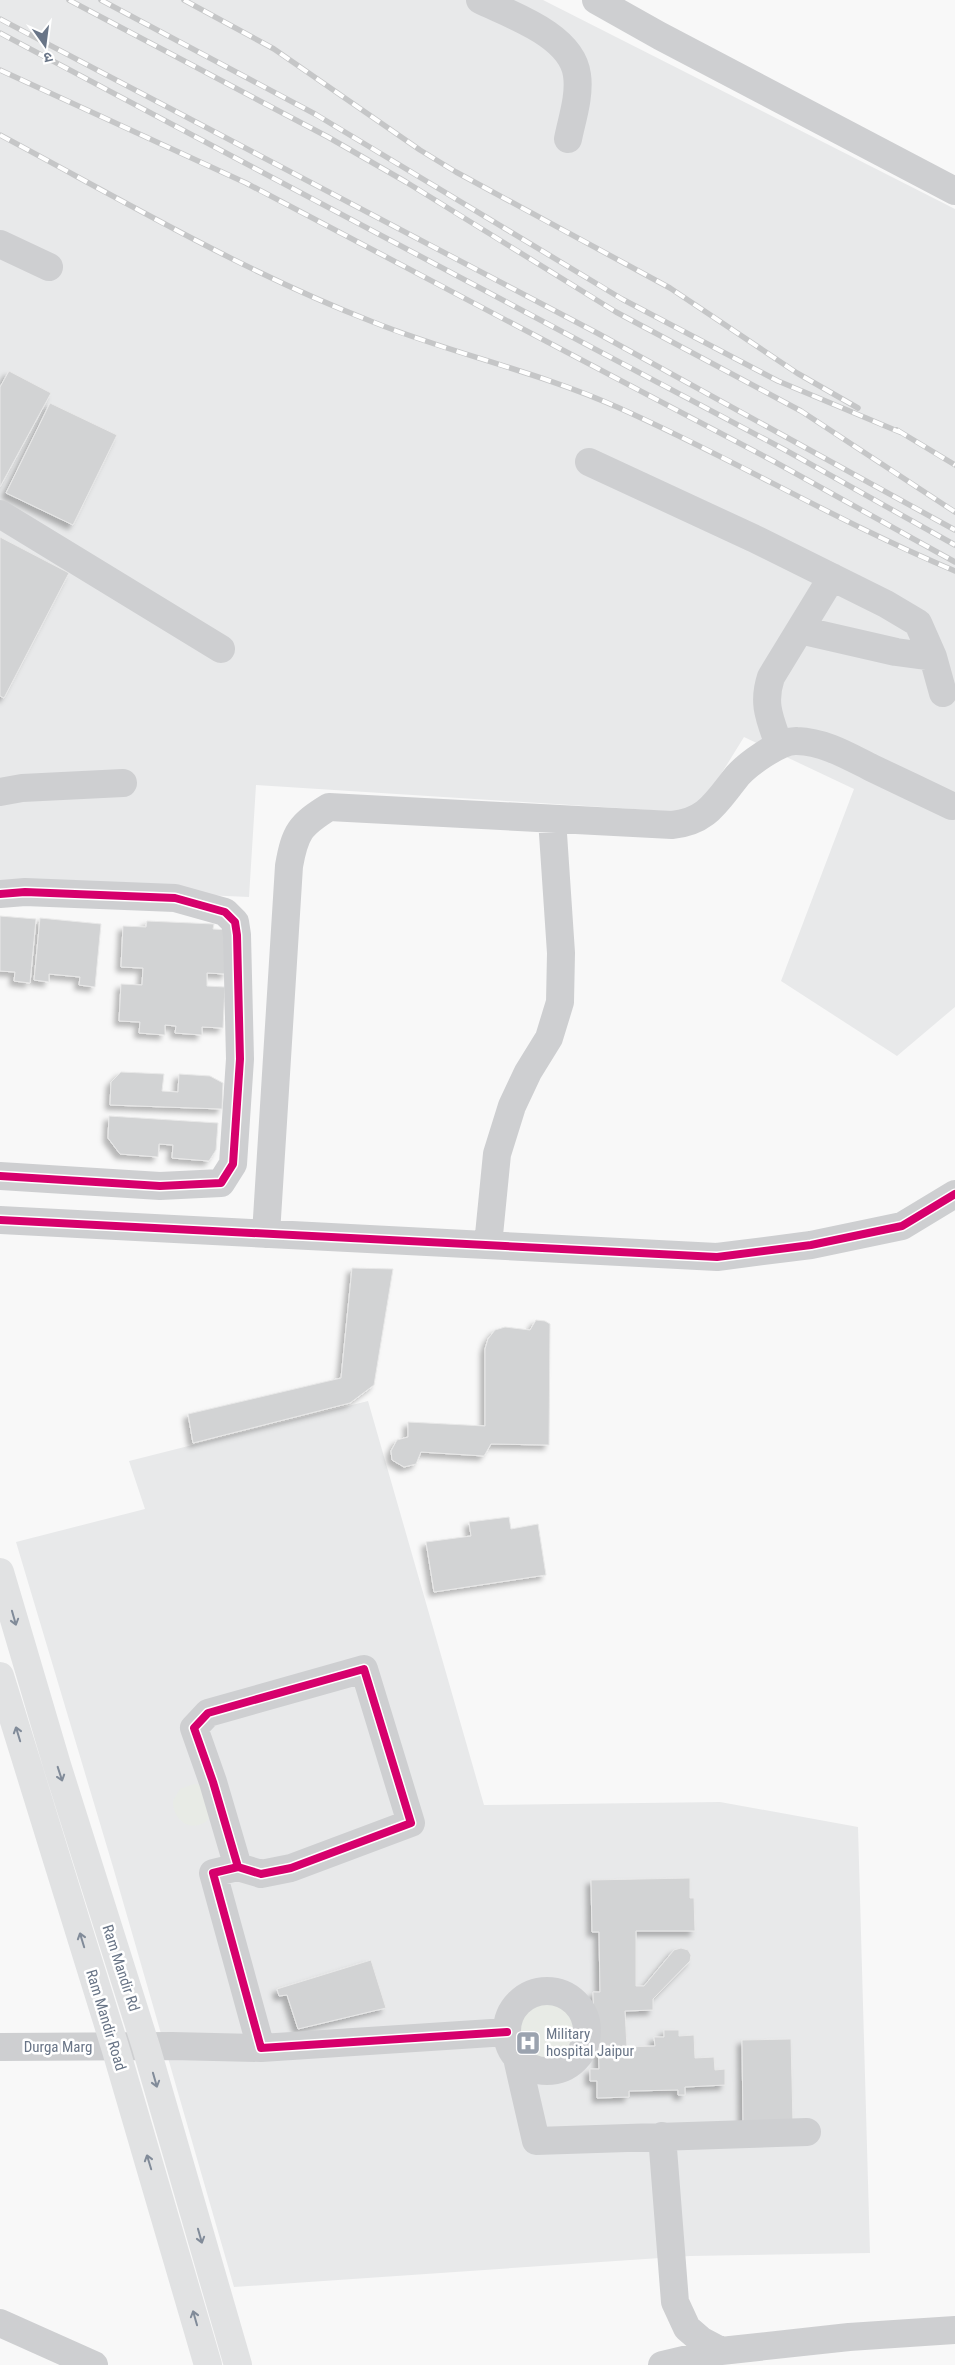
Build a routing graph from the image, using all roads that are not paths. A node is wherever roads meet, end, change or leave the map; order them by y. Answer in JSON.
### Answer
{"nodes":[{"id":1,"x":480,"y":0,"type":"edge"},
{"id":2,"x":596,"y":0,"type":"edge"},
{"id":3,"x":568,"y":139,"type":"dead end"},
{"id":4,"x":955,"y":191,"type":"edge"},
{"id":5,"x":0,"y":244,"type":"edge"},
{"id":6,"x":49,"y":267,"type":"dead end"},
{"id":7,"x":589,"y":462,"type":"dead end"},
{"id":8,"x":0,"y":514,"type":"edge"},
{"id":9,"x":832,"y":577,"type":"junction"},
{"id":10,"x":800,"y":630,"type":"junction"},
{"id":11,"x":221,"y":650,"type":"dead end"},
{"id":12,"x":933,"y":657,"type":"junction"},
{"id":13,"x":943,"y":693,"type":"dead end"},
{"id":14,"x":779,"y":745,"type":"junction"},
{"id":15,"x":123,"y":783,"type":"dead end"},
{"id":16,"x":0,"y":792,"type":"edge"},
{"id":17,"x":952,"y":806,"type":"dead end"},
{"id":18,"x":552,"y":819,"type":"junction"},
{"id":19,"x":0,"y":894,"type":"edge"},
{"id":20,"x":0,"y":1176,"type":"edge"},
{"id":21,"x":955,"y":1194,"type":"edge"},
{"id":22,"x":0,"y":1220,"type":"edge"},
{"id":23,"x":266,"y":1234,"type":"junction"},
{"id":24,"x":488,"y":1245,"type":"junction"},
{"id":25,"x":0,"y":1572,"type":"edge"},
{"id":26,"x":0,"y":1676,"type":"edge"},
{"id":27,"x":238,"y":1867,"type":"junction"},
{"id":28,"x":507,"y":2032,"type":"junction"},
{"id":29,"x":0,"y":2047,"type":"edge"},
{"id":30,"x":115,"y":2047,"type":"junction"},
{"id":31,"x":146,"y":2047,"type":"junction"},
{"id":32,"x":261,"y":2048,"type":"junction"},
{"id":33,"x":517,"y":2058,"type":"junction"},
{"id":34,"x":807,"y":2132,"type":"dead end"},
{"id":35,"x":662,"y":2136,"type":"junction"},
{"id":36,"x":0,"y":2323,"type":"edge"},
{"id":37,"x":955,"y":2330,"type":"edge"},
{"id":38,"x":721,"y":2351,"type":"junction"},
{"id":39,"x":94,"y":2365,"type":"edge"},
{"id":40,"x":208,"y":2365,"type":"edge"},
{"id":41,"x":238,"y":2365,"type":"edge"},
{"id":42,"x":662,"y":2365,"type":"edge"}],
"edges":[{"from":1,"to":3,"type":"street"},
{"from":2,"to":4,"type":"street"},
{"from":5,"to":6,"type":"street"},
{"from":7,"to":9,"type":"street"},
{"from":8,"to":11,"type":"street"},
{"from":9,"to":10,"type":"street"},
{"from":9,"to":12,"type":"street"},
{"from":10,"to":12,"type":"street"},
{"from":10,"to":14,"type":"street"},
{"from":12,"to":13,"type":"street"},
{"from":14,"to":17,"type":"street"},
{"from":14,"to":18,"type":"street"},
{"from":15,"to":16,"type":"street"},
{"from":18,"to":23,"type":"street"},
{"from":18,"to":24,"type":"street"},
{"from":19,"to":20,"type":"street"},
{"from":21,"to":24,"type":"street"},
{"from":22,"to":23,"type":"street"},
{"from":23,"to":24,"type":"street"},
{"from":25,"to":31,"type":"main road","name":"Ram Mandir Rd","one_way":true},
{"from":30,"to":26,"type":"main road","name":"Ram Mandir Road","one_way":true},
{"from":27,"to":27,"type":"street"},
{"from":27,"to":32,"type":"street"},
{"from":28,"to":32,"type":"street","name":"Durga Marg"},
{"from":28,"to":33,"type":"street"},
{"from":28,"to":33,"type":"street"},
{"from":29,"to":30,"type":"street","name":"Durga Marg"},
{"from":30,"to":31,"type":"street","name":"Durga Marg"},
{"from":40,"to":30,"type":"main road","name":"Ram Mandir Road","one_way":true},
{"from":31,"to":32,"type":"street","name":"Durga Marg"},
{"from":31,"to":41,"type":"main road","name":"Ram Mandir Rd","one_way":true},
{"from":33,"to":35,"type":"street"},
{"from":34,"to":35,"type":"street"},
{"from":35,"to":38,"type":"street"},
{"from":36,"to":39,"type":"street"},
{"from":37,"to":38,"type":"street"},
{"from":38,"to":42,"type":"street"}]}
